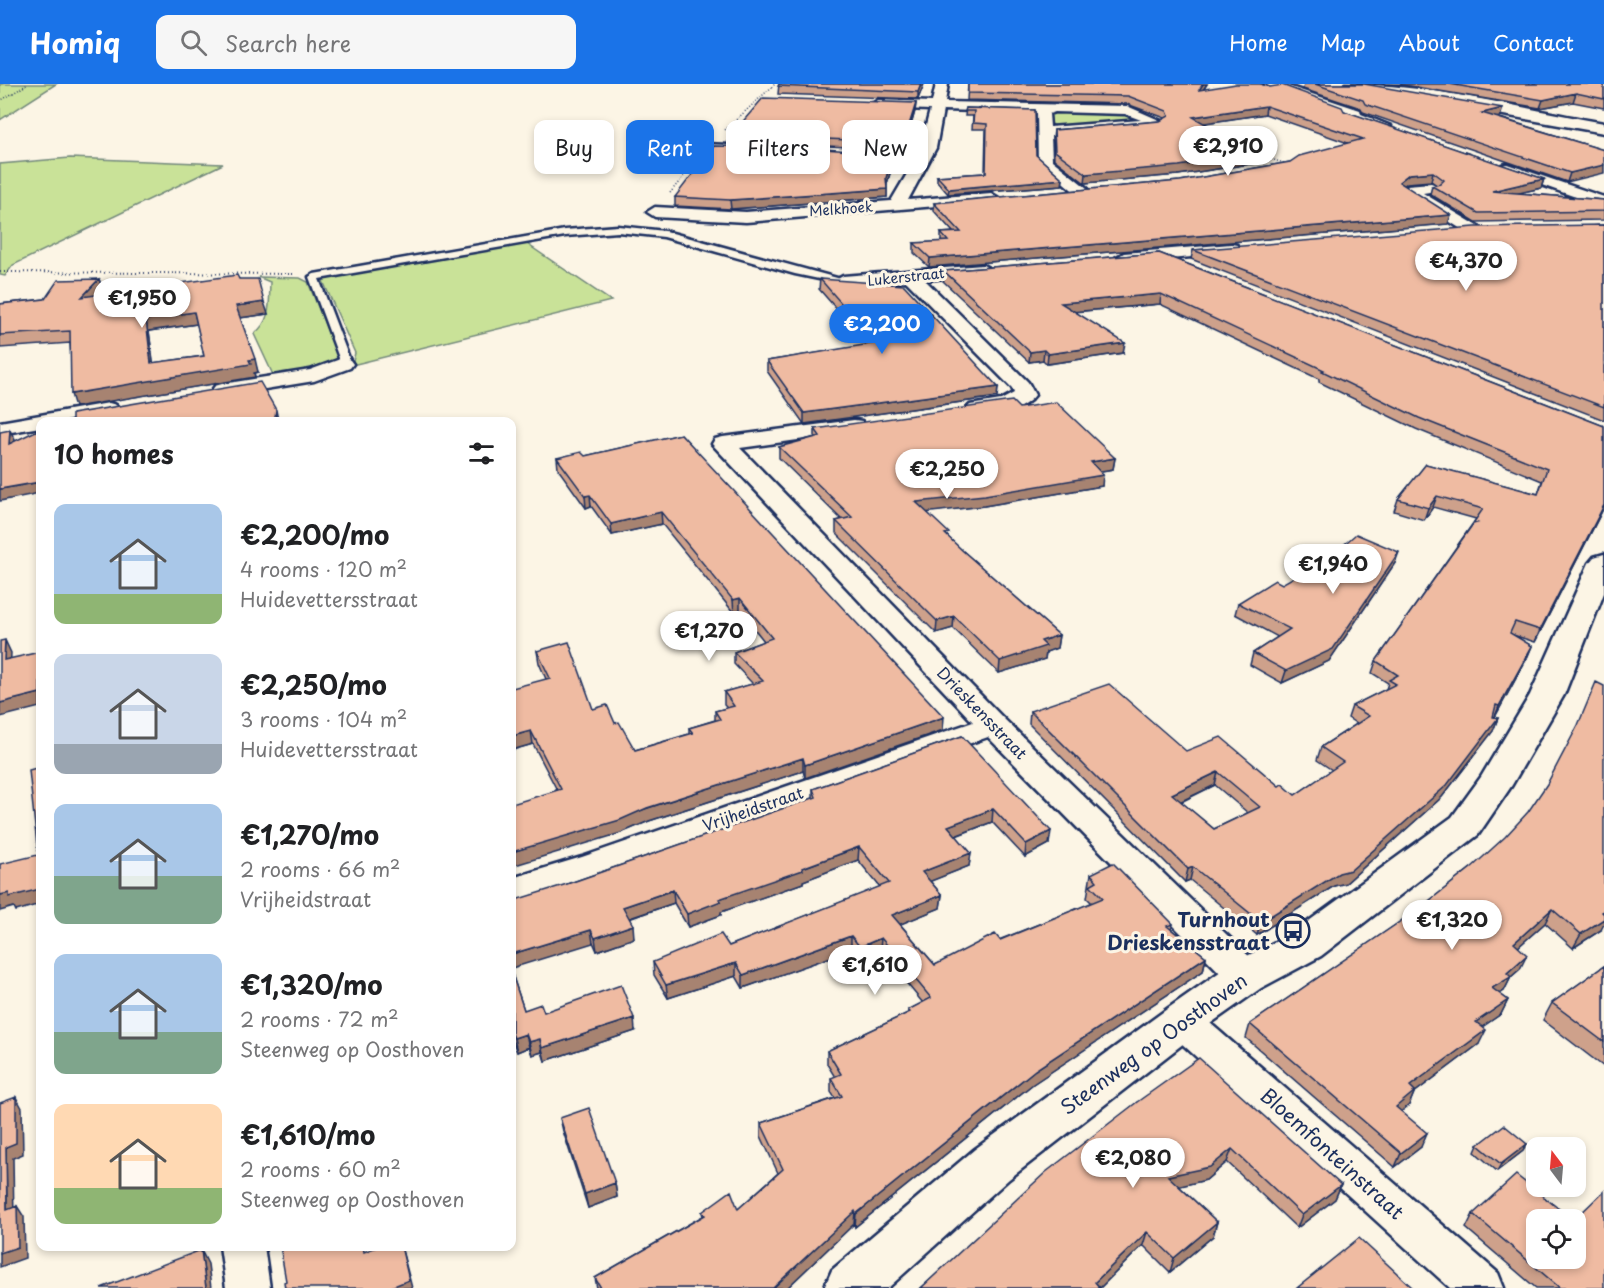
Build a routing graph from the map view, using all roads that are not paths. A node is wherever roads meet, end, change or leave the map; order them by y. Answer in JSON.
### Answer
{"nodes":[{"id":1,"x":942,"y":84,"type":"edge"},
{"id":2,"x":1270,"y":84,"type":"edge"},
{"id":3,"x":1352,"y":84,"type":"edge"},
{"id":4,"x":1402,"y":84,"type":"edge"},
{"id":5,"x":866,"y":103,"type":"edge"},
{"id":6,"x":938,"y":106,"type":"junction"},
{"id":7,"x":1043,"y":110,"type":"junction"},
{"id":8,"x":1604,"y":122,"type":"edge"},
{"id":9,"x":1604,"y":129,"type":"edge"},
{"id":10,"x":1044,"y":132,"type":"junction"},
{"id":11,"x":1403,"y":132,"type":"edge"},
{"id":12,"x":928,"y":150,"type":"edge"},
{"id":13,"x":1495,"y":163,"type":"edge"},
{"id":14,"x":915,"y":174,"type":"edge"},
{"id":15,"x":1431,"y":188,"type":"edge"},
{"id":16,"x":1059,"y":193,"type":"edge"},
{"id":17,"x":1001,"y":197,"type":"edge"},
{"id":18,"x":1604,"y":202,"type":"edge"},
{"id":19,"x":897,"y":205,"type":"junction"},
{"id":20,"x":655,"y":212,"type":"dead end"},
{"id":21,"x":1449,"y":231,"type":"edge"},
{"id":22,"x":1250,"y":247,"type":"edge"},
{"id":23,"x":1157,"y":255,"type":"junction"},
{"id":24,"x":1112,"y":259,"type":"edge"},
{"id":25,"x":1000,"y":268,"type":"edge"},
{"id":26,"x":1201,"y":272,"type":"edge"},
{"id":27,"x":911,"y":276,"type":"junction"},
{"id":28,"x":843,"y":281,"type":"joint"},
{"id":29,"x":343,"y":364,"type":"joint"},
{"id":30,"x":198,"y":394,"type":"edge"},
{"id":31,"x":129,"y":410,"type":"edge"},
{"id":32,"x":960,"y":411,"type":"edge"},
{"id":33,"x":79,"y":417,"type":"edge"},
{"id":34,"x":36,"y":423,"type":"edge"},
{"id":35,"x":879,"y":423,"type":"edge"},
{"id":36,"x":0,"y":428,"type":"edge"},
{"id":37,"x":1599,"y":586,"type":"edge"},
{"id":38,"x":993,"y":725,"type":"junction"},
{"id":39,"x":516,"y":889,"type":"edge"},
{"id":40,"x":1246,"y":976,"type":"junction"},
{"id":41,"x":1182,"y":1021,"type":"junction"},
{"id":42,"x":243,"y":1251,"type":"edge"},
{"id":43,"x":248,"y":1288,"type":"edge"},
{"id":44,"x":850,"y":1288,"type":"edge"},
{"id":45,"x":1482,"y":1288,"type":"edge"}],
"edges":[{"from":1,"to":6,"type":"street","name":"Melkhoek"},
{"from":2,"to":11,"type":"street"},
{"from":3,"to":9,"type":"street"},
{"from":4,"to":8,"type":"street"},
{"from":5,"to":6,"type":"street"},
{"from":6,"to":7,"type":"street"},
{"from":6,"to":12,"type":"street","name":"Melkhoek"},
{"from":7,"to":10,"type":"street"},
{"from":7,"to":10,"type":"street"},
{"from":10,"to":16,"type":"street"},
{"from":13,"to":18,"type":"street"},
{"from":14,"to":19,"type":"street","name":"Melkhoek"},
{"from":15,"to":21,"type":"street"},
{"from":17,"to":19,"type":"street"},
{"from":19,"to":20,"type":"street","name":"Melkhoek"},
{"from":22,"to":23,"type":"street"},
{"from":23,"to":24,"type":"street"},
{"from":23,"to":26,"type":"street"},
{"from":25,"to":27,"type":"street","name":"Lukerstraat"},
{"from":27,"to":28,"type":"street","name":"Lukerstraat"},
{"from":27,"to":32,"type":"street"},
{"from":28,"to":29,"type":"lane"},
{"from":29,"to":30,"type":"street"},
{"from":31,"to":33,"type":"street"},
{"from":34,"to":36,"type":"street"},
{"from":35,"to":38,"type":"street","name":"Drieskensstraat"},
{"from":37,"to":40,"type":"street","name":"Steenweg op Oosthoven"},
{"from":38,"to":39,"type":"street","name":"Vrijheidstraat"},
{"from":38,"to":40,"type":"street","name":"Drieskensstraat"},
{"from":40,"to":41,"type":"street","name":"Steenweg op Oosthoven"},
{"from":41,"to":44,"type":"street","name":"Steenweg op Oosthoven"},
{"from":41,"to":45,"type":"street","name":"Bloemfonteinstraat"},
{"from":42,"to":43,"type":"street"}]}
